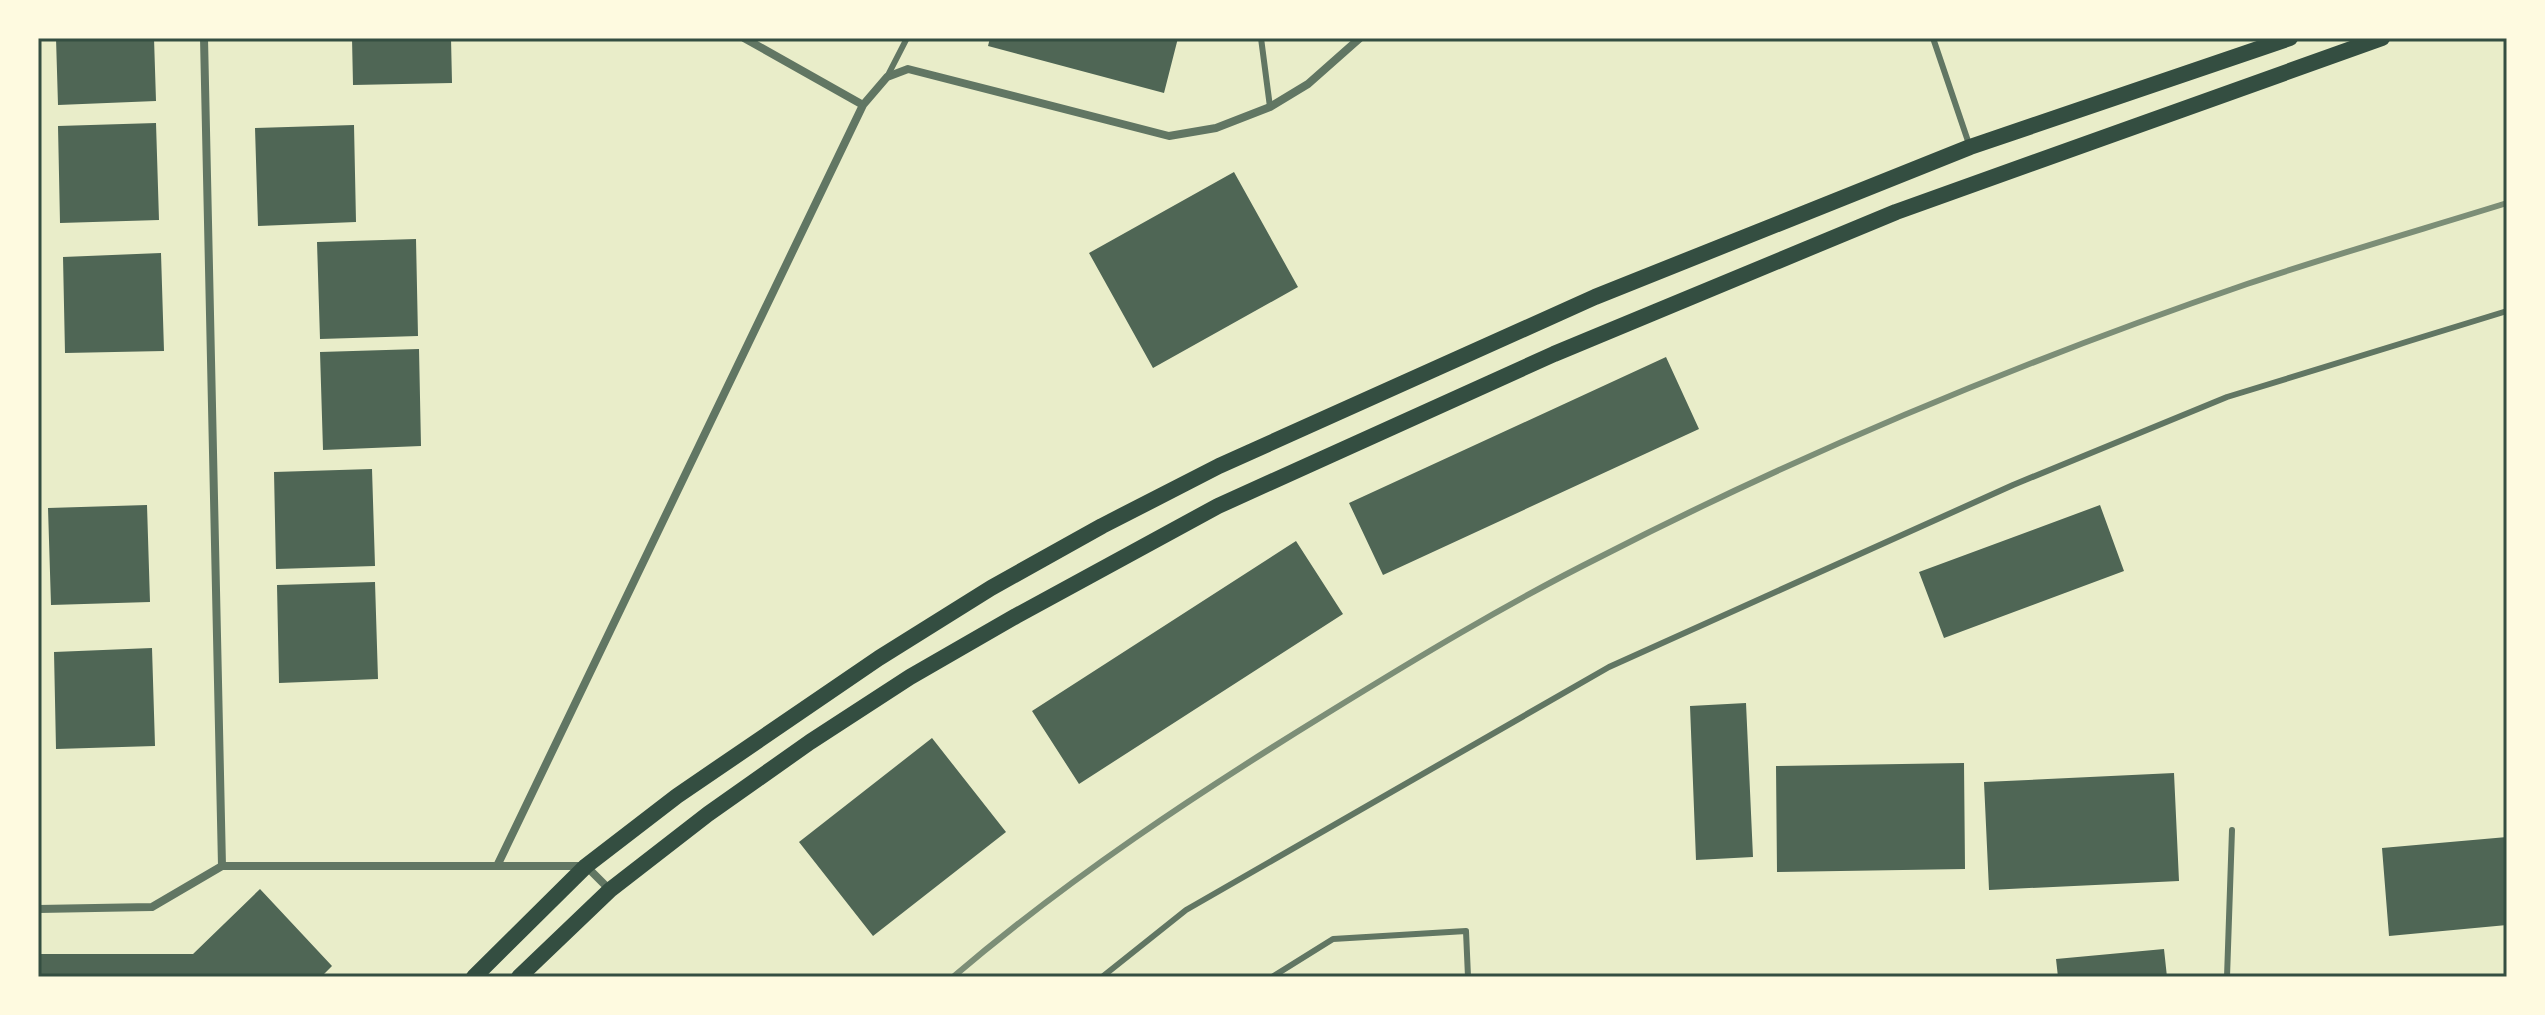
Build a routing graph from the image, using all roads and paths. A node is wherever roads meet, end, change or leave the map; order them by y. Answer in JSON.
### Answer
{"nodes":[{"id":1,"x":204,"y":38,"type":"edge"},
{"id":2,"x":744,"y":38,"type":"edge"},
{"id":3,"x":907,"y":38,"type":"edge"},
{"id":4,"x":1261,"y":38,"type":"edge"},
{"id":5,"x":1360,"y":38,"type":"edge"},
{"id":6,"x":1933,"y":38,"type":"edge"},
{"id":7,"x":2290,"y":38,"type":"edge"},
{"id":8,"x":2382,"y":38,"type":"edge"},
{"id":9,"x":887,"y":77,"type":"junction"},
{"id":10,"x":863,"y":105,"type":"junction"},
{"id":11,"x":1270,"y":107,"type":"junction"},
{"id":12,"x":1970,"y":147,"type":"junction"},
{"id":13,"x":2507,"y":311,"type":"edge"},
{"id":14,"x":2232,"y":830,"type":"dead end"},
{"id":15,"x":222,"y":866,"type":"junction"},
{"id":16,"x":497,"y":866,"type":"junction"},
{"id":17,"x":586,"y":866,"type":"junction"},
{"id":18,"x":610,"y":890,"type":"junction"},
{"id":19,"x":38,"y":909,"type":"edge"},
{"id":20,"x":474,"y":977,"type":"edge"},
{"id":21,"x":519,"y":977,"type":"edge"},
{"id":22,"x":1102,"y":977,"type":"edge"},
{"id":23,"x":1272,"y":977,"type":"edge"},
{"id":24,"x":1468,"y":977,"type":"edge"},
{"id":25,"x":2227,"y":977,"type":"edge"}],
"edges":[{"from":1,"to":15,"type":"street"},
{"from":2,"to":10,"type":"street"},
{"from":3,"to":9,"type":"lane"},
{"from":4,"to":11,"type":"lane"},
{"from":5,"to":11,"type":"street"},
{"from":6,"to":12,"type":"lane"},
{"from":7,"to":12,"type":"main road"},
{"from":8,"to":18,"type":"main road"},
{"from":9,"to":10,"type":"street"},
{"from":9,"to":11,"type":"street"},
{"from":10,"to":16,"type":"street"},
{"from":12,"to":17,"type":"main road"},
{"from":13,"to":22,"type":"lane"},
{"from":14,"to":25,"type":"lane"},
{"from":15,"to":16,"type":"street"},
{"from":15,"to":19,"type":"street"},
{"from":16,"to":17,"type":"street"},
{"from":17,"to":18,"type":"street"},
{"from":17,"to":20,"type":"main road"},
{"from":18,"to":21,"type":"main road"},
{"from":23,"to":24,"type":"lane"}]}
